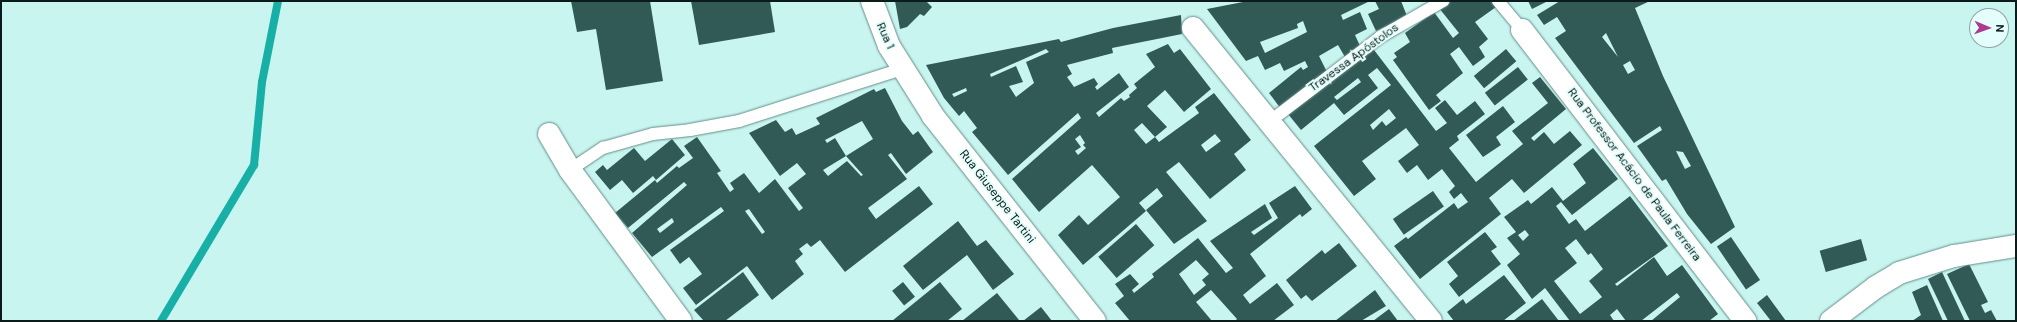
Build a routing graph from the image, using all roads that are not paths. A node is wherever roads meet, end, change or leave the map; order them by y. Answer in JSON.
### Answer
{"nodes":[{"id":1,"x":872,"y":1,"type":"edge"},
{"id":2,"x":1443,"y":1,"type":"edge"},
{"id":3,"x":1498,"y":1,"type":"edge"},
{"id":4,"x":1193,"y":28,"type":"dead end"},
{"id":5,"x":1522,"y":30,"type":"joint"},
{"id":6,"x":902,"y":69,"type":"junction"},
{"id":7,"x":1269,"y":122,"type":"junction"},
{"id":8,"x":548,"y":134,"type":"dead end"},
{"id":9,"x":570,"y":170,"type":"junction"},
{"id":10,"x":2016,"y":246,"type":"edge"},
{"id":11,"x":681,"y":321,"type":"edge"},
{"id":12,"x":1095,"y":321,"type":"edge"},
{"id":13,"x":1431,"y":321,"type":"edge"},
{"id":14,"x":1745,"y":321,"type":"edge"},
{"id":15,"x":1831,"y":321,"type":"edge"}],
"edges":[{"from":1,"to":6,"type":"street","name":"Rua 1"},
{"from":2,"to":7,"type":"lane","name":"Travessa Apóstolos"},
{"from":3,"to":5,"type":"lane"},
{"from":4,"to":7,"type":"street"},
{"from":5,"to":14,"type":"street","name":"Rua Professor Acácio de Paula Ferreira"},
{"from":6,"to":9,"type":"lane"},
{"from":6,"to":12,"type":"street","name":"Rua Giuseppe Tartini"},
{"from":7,"to":13,"type":"street"},
{"from":8,"to":9,"type":"street"},
{"from":9,"to":11,"type":"street"},
{"from":10,"to":15,"type":"street"}]}
